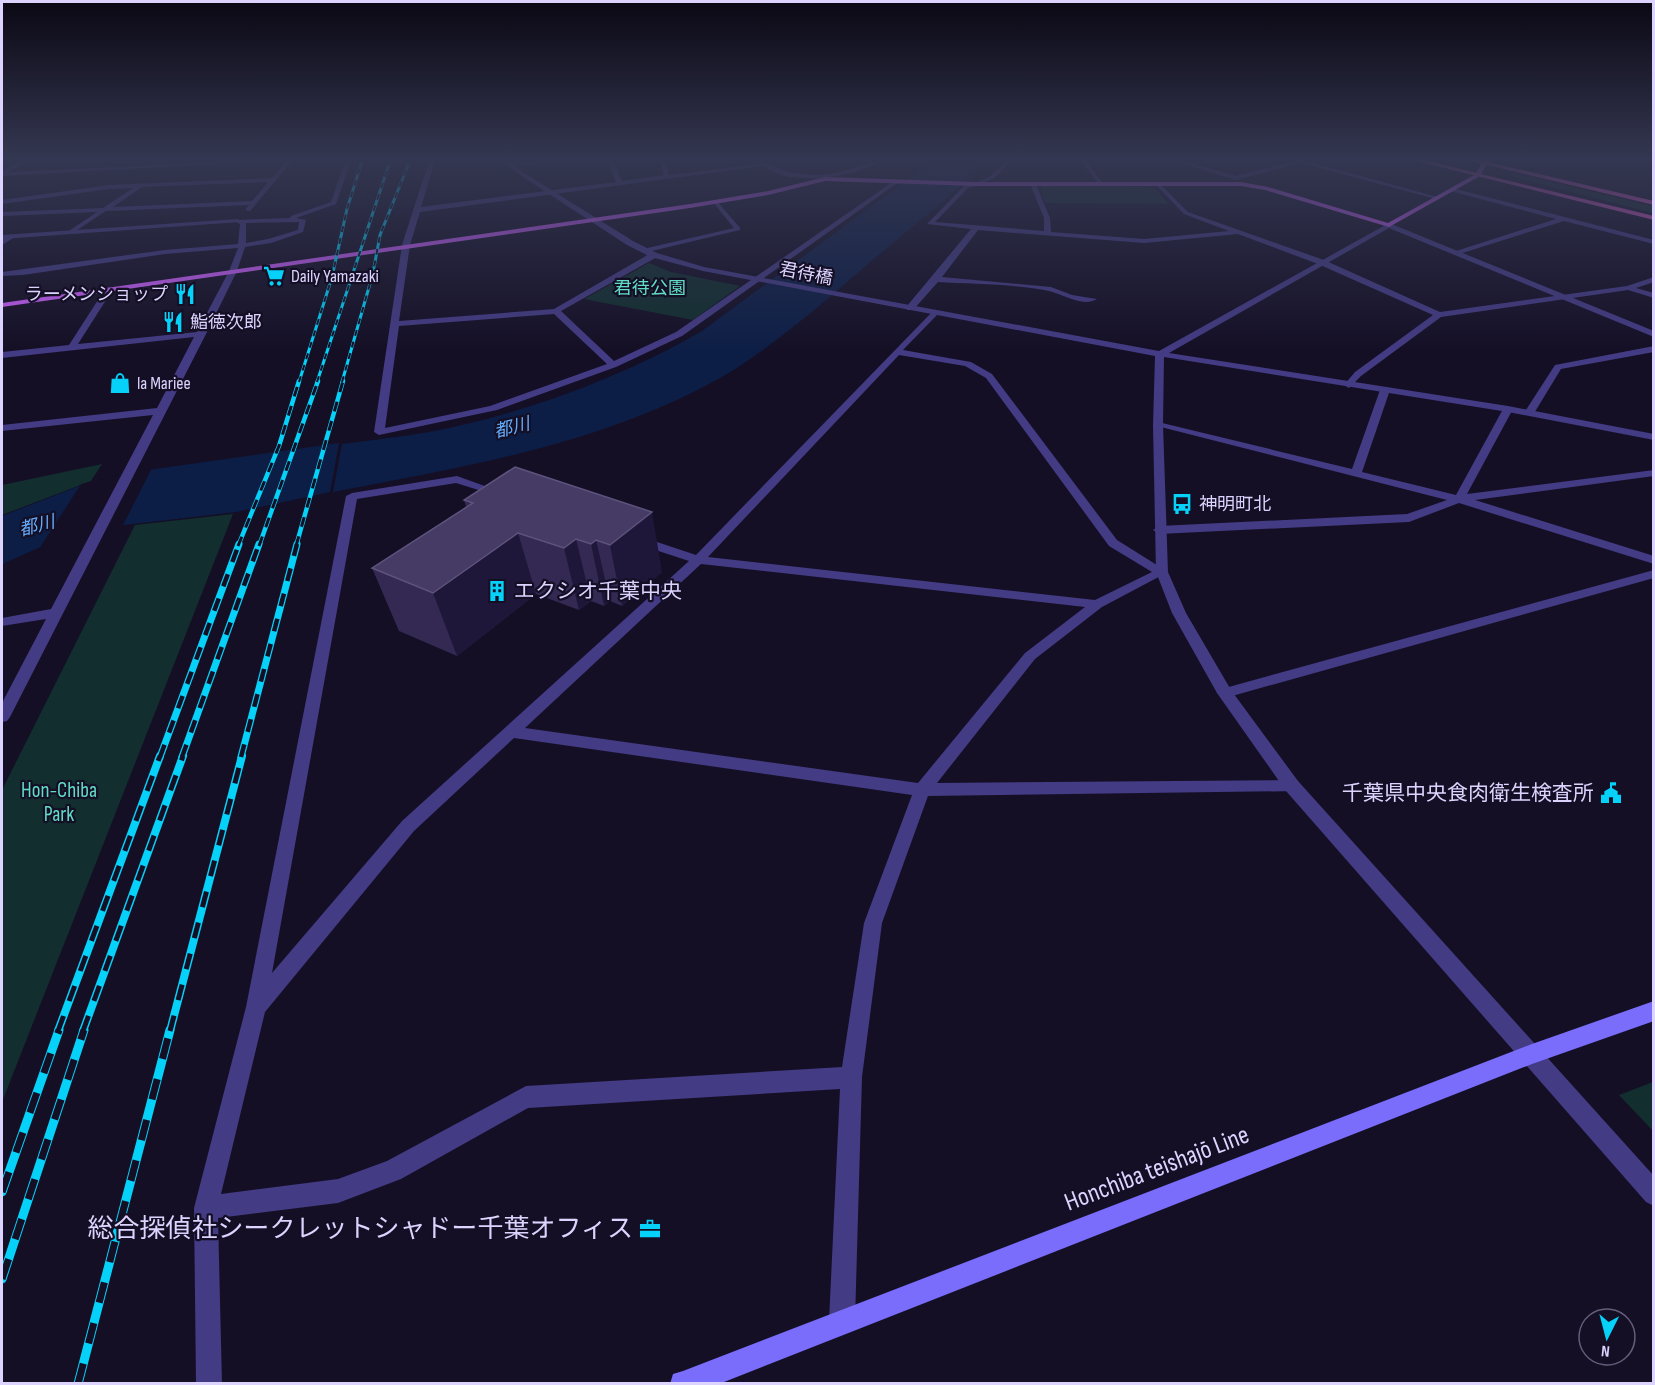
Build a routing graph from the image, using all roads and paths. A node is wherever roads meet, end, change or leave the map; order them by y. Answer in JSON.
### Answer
{"nodes":[{"id":1,"x":85,"y":223,"type":"edge"},
{"id":2,"x":213,"y":223,"type":"edge"},
{"id":3,"x":241,"y":223,"type":"edge"},
{"id":4,"x":303,"y":223,"type":"edge"},
{"id":5,"x":413,"y":223,"type":"edge"},
{"id":6,"x":568,"y":223,"type":"edge"},
{"id":7,"x":600,"y":223,"type":"edge"},
{"id":8,"x":733,"y":223,"type":"edge"},
{"id":9,"x":839,"y":223,"type":"edge"},
{"id":10,"x":931,"y":223,"type":"edge"},
{"id":11,"x":1047,"y":223,"type":"edge"},
{"id":12,"x":1213,"y":223,"type":"edge"},
{"id":13,"x":1381,"y":223,"type":"edge"},
{"id":14,"x":1393,"y":223,"type":"edge"},
{"id":15,"x":1552,"y":223,"type":"edge"},
{"id":16,"x":1577,"y":223,"type":"edge"},
{"id":17,"x":1389,"y":225,"type":"junction"},
{"id":18,"x":976,"y":228,"type":"junction"},
{"id":19,"x":71,"y":232,"type":"junction"},
{"id":20,"x":1239,"y":232,"type":"junction"},
{"id":21,"x":1048,"y":233,"type":"junction"},
{"id":22,"x":2,"y":237,"type":"edge"},
{"id":23,"x":11,"y":237,"type":"junction"},
{"id":24,"x":1653,"y":242,"type":"edge"},
{"id":25,"x":2,"y":243,"type":"edge"},
{"id":26,"x":406,"y":245,"type":"junction"},
{"id":27,"x":242,"y":246,"type":"junction"},
{"id":28,"x":650,"y":253,"type":"junction"},
{"id":29,"x":1459,"y":253,"type":"junction"},
{"id":30,"x":1321,"y":262,"type":"junction"},
{"id":31,"x":233,"y":271,"type":"junction"},
{"id":32,"x":2,"y":274,"type":"edge"},
{"id":33,"x":936,"y":279,"type":"junction"},
{"id":34,"x":1653,"y":279,"type":"edge"},
{"id":35,"x":758,"y":280,"type":"junction"},
{"id":36,"x":1628,"y":288,"type":"junction"},
{"id":37,"x":109,"y":289,"type":"junction"},
{"id":38,"x":1653,"y":296,"type":"edge"},
{"id":39,"x":1566,"y":297,"type":"junction"},
{"id":40,"x":1094,"y":299,"type":"dead end"},
{"id":41,"x":2,"y":304,"type":"edge"},
{"id":42,"x":910,"y":308,"type":"junction"},
{"id":43,"x":556,"y":311,"type":"junction"},
{"id":44,"x":934,"y":313,"type":"junction"},
{"id":45,"x":1439,"y":315,"type":"junction"},
{"id":46,"x":395,"y":324,"type":"junction"},
{"id":47,"x":202,"y":334,"type":"junction"},
{"id":48,"x":1653,"y":334,"type":"edge"},
{"id":49,"x":72,"y":347,"type":"junction"},
{"id":50,"x":1653,"y":349,"type":"edge"},
{"id":51,"x":898,"y":352,"type":"junction"},
{"id":52,"x":1160,"y":354,"type":"junction"},
{"id":53,"x":2,"y":355,"type":"edge"},
{"id":54,"x":613,"y":365,"type":"junction"},
{"id":55,"x":1349,"y":385,"type":"junction"},
{"id":56,"x":1385,"y":390,"type":"junction"},
{"id":57,"x":1508,"y":409,"type":"junction"},
{"id":58,"x":160,"y":411,"type":"junction"},
{"id":59,"x":1529,"y":413,"type":"junction"},
{"id":60,"x":1158,"y":425,"type":"junction"},
{"id":61,"x":2,"y":428,"type":"edge"},
{"id":62,"x":1653,"y":437,"type":"edge"},
{"id":63,"x":1653,"y":473,"type":"edge"},
{"id":64,"x":1356,"y":474,"type":"junction"},
{"id":65,"x":1459,"y":499,"type":"junction"},
{"id":66,"x":523,"y":501,"type":"edge"},
{"id":67,"x":1160,"y":530,"type":"junction"},
{"id":68,"x":622,"y":534,"type":"edge"},
{"id":69,"x":698,"y":560,"type":"junction"},
{"id":70,"x":1653,"y":560,"type":"edge"},
{"id":71,"x":1162,"y":572,"type":"junction"},
{"id":72,"x":1653,"y":574,"type":"edge"},
{"id":73,"x":1097,"y":604,"type":"junction"},
{"id":74,"x":56,"y":613,"type":"junction"},
{"id":75,"x":2,"y":622,"type":"edge"},
{"id":76,"x":1225,"y":693,"type":"junction"},
{"id":77,"x":2,"y":717,"type":"edge"},
{"id":78,"x":513,"y":732,"type":"junction"},
{"id":79,"x":1292,"y":786,"type":"junction"},
{"id":80,"x":922,"y":790,"type":"junction"},
{"id":81,"x":256,"y":1007,"type":"junction"},
{"id":82,"x":1652,"y":1012,"type":"edge"},
{"id":83,"x":1532,"y":1054,"type":"junction"},
{"id":84,"x":851,"y":1077,"type":"junction"},
{"id":85,"x":1653,"y":1194,"type":"edge"},
{"id":86,"x":206,"y":1208,"type":"junction"},
{"id":87,"x":842,"y":1321,"type":"junction"},
{"id":88,"x":209,"y":1383,"type":"edge"},
{"id":89,"x":683,"y":1383,"type":"edge"}],
"edges":[{"from":1,"to":19,"type":"street"},
{"from":2,"to":19,"type":"street"},
{"from":3,"to":27,"type":"street"},
{"from":4,"to":27,"type":"street"},
{"from":5,"to":26,"type":"street"},
{"from":6,"to":26,"type":"main road"},
{"from":7,"to":28,"type":"street","name":"君待橋"},
{"from":8,"to":28,"type":"street"},
{"from":9,"to":35,"type":"street"},
{"from":10,"to":18,"type":"street"},
{"from":11,"to":21,"type":"street"},
{"from":12,"to":20,"type":"street"},
{"from":13,"to":17,"type":"main road"},
{"from":14,"to":17,"type":"main road"},
{"from":15,"to":29,"type":"street"},
{"from":16,"to":24,"type":"street"},
{"from":17,"to":29,"type":"street"},
{"from":17,"to":30,"type":"street"},
{"from":18,"to":21,"type":"street"},
{"from":18,"to":33,"type":"street"},
{"from":19,"to":23,"type":"street"},
{"from":20,"to":21,"type":"street"},
{"from":20,"to":30,"type":"street"},
{"from":22,"to":23,"type":"street"},
{"from":23,"to":25,"type":"street"},
{"from":26,"to":31,"type":"main road"},
{"from":26,"to":46,"type":"street"},
{"from":27,"to":31,"type":"street"},
{"from":27,"to":32,"type":"street"},
{"from":28,"to":35,"type":"street","name":"君待橋"},
{"from":28,"to":43,"type":"street"},
{"from":29,"to":39,"type":"street"},
{"from":30,"to":45,"type":"street"},
{"from":30,"to":52,"type":"street"},
{"from":31,"to":37,"type":"main road"},
{"from":31,"to":47,"type":"street"},
{"from":33,"to":40,"type":"street"},
{"from":33,"to":42,"type":"street"},
{"from":34,"to":36,"type":"street"},
{"from":35,"to":42,"type":"street","name":"君待橋"},
{"from":35,"to":54,"type":"street"},
{"from":36,"to":38,"type":"street"},
{"from":36,"to":39,"type":"street"},
{"from":37,"to":41,"type":"main road"},
{"from":37,"to":49,"type":"street"},
{"from":39,"to":45,"type":"street"},
{"from":39,"to":48,"type":"street"},
{"from":42,"to":44,"type":"street","name":"君待橋"},
{"from":43,"to":46,"type":"street"},
{"from":43,"to":54,"type":"street"},
{"from":44,"to":51,"type":"street"},
{"from":44,"to":52,"type":"street","name":"君待橋"},
{"from":45,"to":55,"type":"street"},
{"from":46,"to":54,"type":"street"},
{"from":47,"to":49,"type":"street"},
{"from":47,"to":58,"type":"street"},
{"from":49,"to":53,"type":"street"},
{"from":50,"to":59,"type":"street"},
{"from":51,"to":69,"type":"street"},
{"from":51,"to":71,"type":"street"},
{"from":52,"to":55,"type":"street","name":"君待橋"},
{"from":52,"to":60,"type":"street"},
{"from":55,"to":56,"type":"street","name":"君待橋"},
{"from":56,"to":57,"type":"street","name":"君待橋"},
{"from":56,"to":64,"type":"street"},
{"from":57,"to":59,"type":"street","name":"君待橋"},
{"from":57,"to":65,"type":"street"},
{"from":58,"to":61,"type":"street"},
{"from":58,"to":74,"type":"street"},
{"from":59,"to":62,"type":"street","name":"君待橋"},
{"from":60,"to":64,"type":"street"},
{"from":60,"to":67,"type":"street"},
{"from":63,"to":65,"type":"street"},
{"from":64,"to":65,"type":"street"},
{"from":65,"to":67,"type":"street"},
{"from":65,"to":70,"type":"street"},
{"from":66,"to":81,"type":"street"},
{"from":67,"to":71,"type":"street"},
{"from":68,"to":69,"type":"street"},
{"from":69,"to":73,"type":"street"},
{"from":69,"to":78,"type":"street"},
{"from":71,"to":73,"type":"street"},
{"from":71,"to":76,"type":"street"},
{"from":72,"to":76,"type":"street"},
{"from":73,"to":80,"type":"street"},
{"from":74,"to":75,"type":"street"},
{"from":74,"to":77,"type":"street"},
{"from":76,"to":79,"type":"street"},
{"from":78,"to":80,"type":"street"},
{"from":78,"to":81,"type":"street"},
{"from":79,"to":80,"type":"street"},
{"from":79,"to":83,"type":"street"},
{"from":80,"to":84,"type":"street"},
{"from":81,"to":86,"type":"street"},
{"from":82,"to":83,"type":"main road","name":"Honchiba teishajō Line"},
{"from":83,"to":85,"type":"street"},
{"from":83,"to":87,"type":"main road","name":"Honchiba teishajō Line"},
{"from":84,"to":86,"type":"street"},
{"from":84,"to":87,"type":"street"},
{"from":86,"to":88,"type":"street"},
{"from":87,"to":89,"type":"main road","name":"Honchiba teishajō Line"}]}
